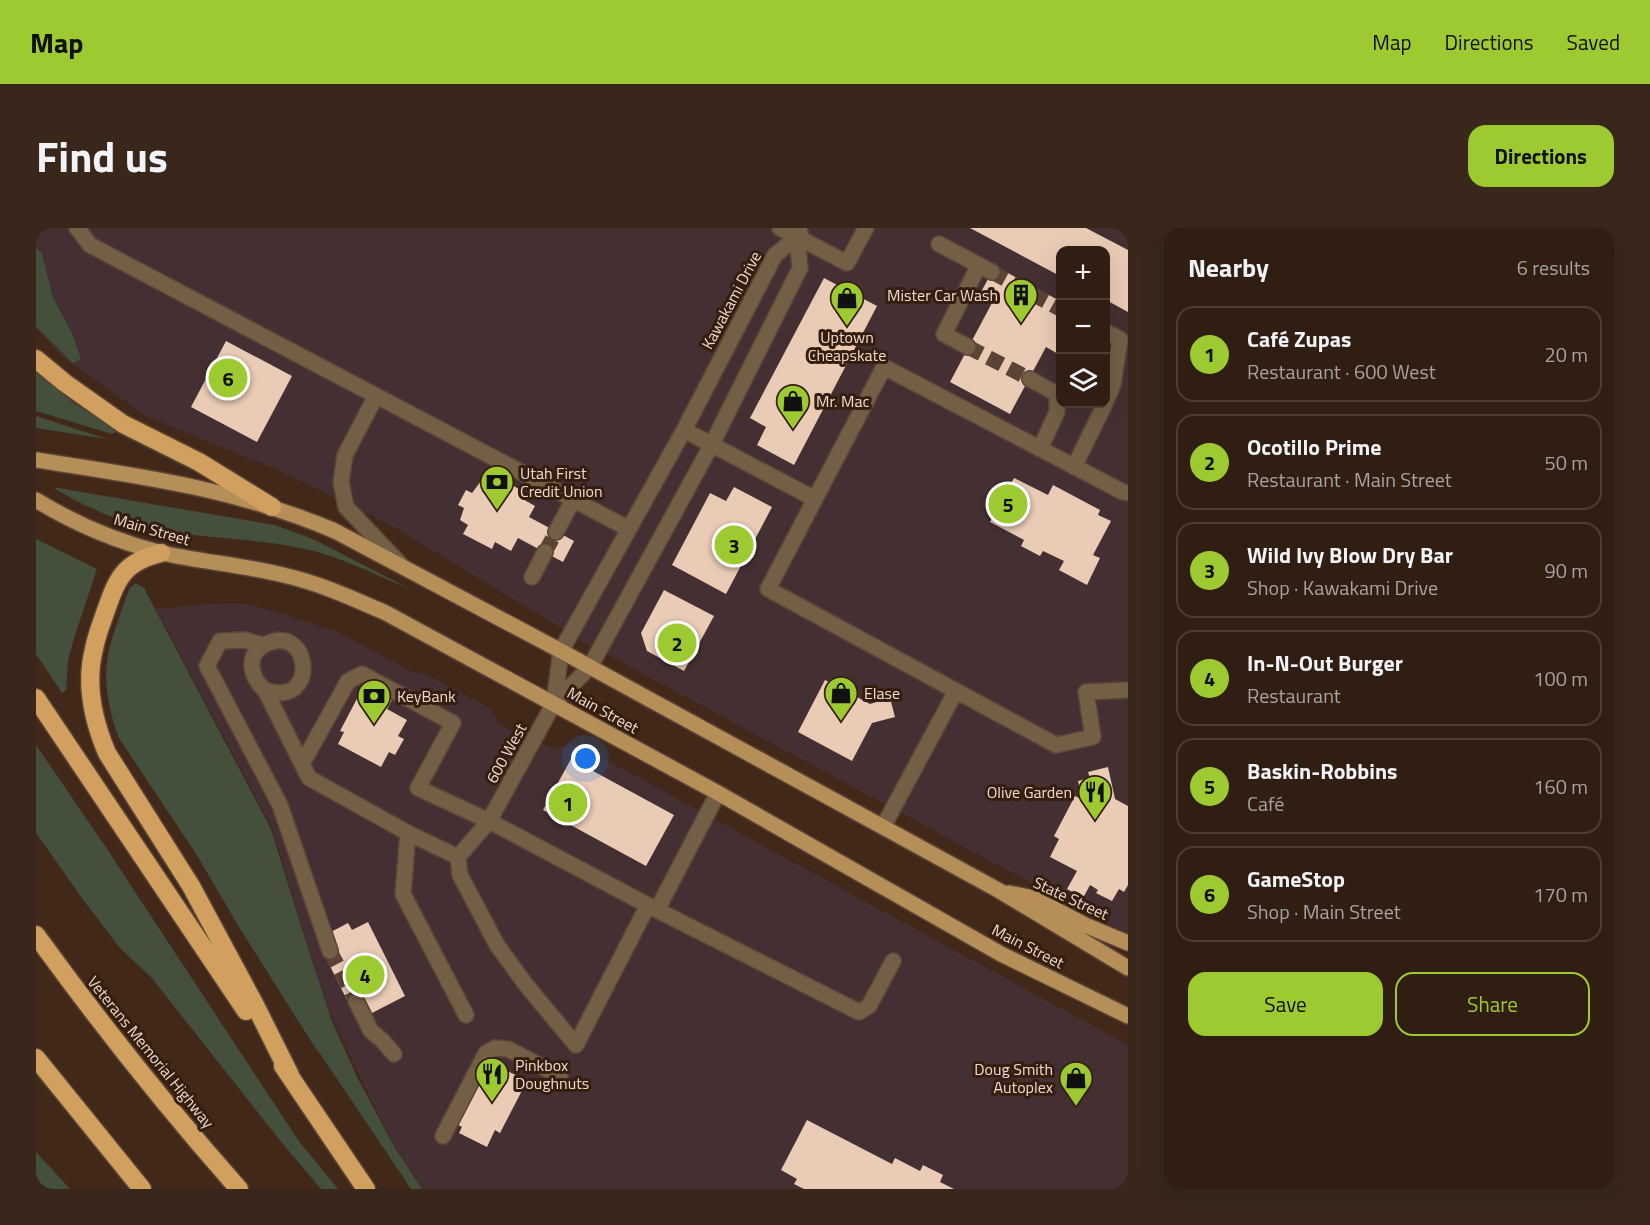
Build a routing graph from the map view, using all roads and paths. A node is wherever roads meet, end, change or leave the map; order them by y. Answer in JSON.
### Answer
{"nodes":[{"id":1,"x":77,"y":228,"type":"edge"},
{"id":2,"x":780,"y":228,"type":"edge"},
{"id":3,"x":866,"y":228,"type":"edge"},
{"id":4,"x":800,"y":232,"type":"edge"},
{"id":5,"x":939,"y":244,"type":"dead end"},
{"id":6,"x":1110,"y":334,"type":"edge"},
{"id":7,"x":968,"y":347,"type":"tunnel mouth"},
{"id":8,"x":36,"y":359,"type":"edge"},
{"id":9,"x":1029,"y":379,"type":"tunnel mouth"},
{"id":10,"x":1110,"y":392,"type":"edge"},
{"id":11,"x":376,"y":396,"type":"junction"},
{"id":12,"x":1102,"y":408,"type":"edge"},
{"id":13,"x":684,"y":429,"type":"junction"},
{"id":14,"x":712,"y":444,"type":"junction"},
{"id":15,"x":1040,"y":449,"type":"junction"},
{"id":16,"x":36,"y":460,"type":"edge"},
{"id":17,"x":1074,"y":467,"type":"junction"},
{"id":18,"x":1128,"y":493,"type":"edge"},
{"id":19,"x":815,"y":499,"type":"junction"},
{"id":20,"x":36,"y":500,"type":"edge"},
{"id":21,"x":573,"y":500,"type":"junction"},
{"id":22,"x":272,"y":507,"type":"junction"},
{"id":23,"x":628,"y":529,"type":"junction"},
{"id":24,"x":556,"y":532,"type":"tunnel mouth"},
{"id":25,"x":161,"y":552,"type":"junction"},
{"id":26,"x":545,"y":552,"type":"tunnel mouth"},
{"id":27,"x":401,"y":565,"type":"junction"},
{"id":28,"x":532,"y":577,"type":"dead end"},
{"id":29,"x":262,"y":645,"type":"junction"},
{"id":30,"x":561,"y":651,"type":"junction"},
{"id":31,"x":590,"y":667,"type":"junction"},
{"id":32,"x":265,"y":690,"type":"junction"},
{"id":33,"x":1128,"y":690,"type":"edge"},
{"id":34,"x":956,"y":691,"type":"junction"},
{"id":35,"x":36,"y":698,"type":"edge"},
{"id":36,"x":554,"y":703,"type":"junction"},
{"id":37,"x":302,"y":764,"type":"junction"},
{"id":38,"x":718,"y":793,"type":"junction"},
{"id":39,"x":489,"y":821,"type":"junction"},
{"id":40,"x":883,"y":826,"type":"junction"},
{"id":41,"x":408,"y":833,"type":"junction"},
{"id":42,"x":458,"y":857,"type":"junction"},
{"id":43,"x":998,"y":890,"type":"junction"},
{"id":44,"x":652,"y":908,"type":"junction"},
{"id":45,"x":36,"y":935,"type":"edge"},
{"id":46,"x":1128,"y":943,"type":"edge"},
{"id":47,"x":330,"y":951,"type":"tunnel mouth"},
{"id":48,"x":893,"y":961,"type":"dead end"},
{"id":49,"x":1128,"y":968,"type":"edge"},
{"id":50,"x":356,"y":1001,"type":"tunnel mouth"},
{"id":51,"x":466,"y":1016,"type":"dead end"},
{"id":52,"x":1128,"y":1016,"type":"edge"},
{"id":53,"x":394,"y":1054,"type":"dead end"},
{"id":54,"x":36,"y":1058,"type":"edge"},
{"id":55,"x":290,"y":1075,"type":"junction"},
{"id":56,"x":560,"y":1076,"type":"dead end"},
{"id":57,"x":443,"y":1136,"type":"dead end"},
{"id":58,"x":142,"y":1189,"type":"edge"},
{"id":59,"x":239,"y":1189,"type":"edge"},
{"id":60,"x":366,"y":1189,"type":"edge"}],
"edges":[{"from":1,"to":11,"type":"street"},
{"from":2,"to":4,"type":"street"},
{"from":3,"to":4,"type":"street"},
{"from":4,"to":13,"type":"street","name":"Kawakami Drive"},
{"from":4,"to":14,"type":"street"},
{"from":5,"to":7,"type":"street"},
{"from":6,"to":10,"type":"street"},
{"from":8,"to":22,"type":"highway"},
{"from":9,"to":15,"type":"street"},
{"from":11,"to":21,"type":"street"},
{"from":11,"to":27,"type":"street"},
{"from":12,"to":17,"type":"street"},
{"from":13,"to":14,"type":"street"},
{"from":13,"to":23,"type":"street","name":"Kawakami Drive"},
{"from":14,"to":19,"type":"street"},
{"from":14,"to":31,"type":"street"},
{"from":15,"to":17,"type":"street"},
{"from":15,"to":19,"type":"street"},
{"from":16,"to":22,"type":"main road","name":"Main Street"},
{"from":17,"to":18,"type":"street"},
{"from":19,"to":34,"type":"street"},
{"from":20,"to":25,"type":"main road","name":"Main Street"},
{"from":21,"to":23,"type":"street"},
{"from":21,"to":24,"type":"street"},
{"from":22,"to":27,"type":"main road","name":"Main Street"},
{"from":23,"to":30,"type":"street","name":"Kawakami Drive"},
{"from":25,"to":36,"type":"main road","name":"Main Street"},
{"from":25,"to":55,"type":"highway"},
{"from":26,"to":28,"type":"street"},
{"from":27,"to":30,"type":"main road","name":"Main Street"},
{"from":29,"to":32,"type":"street"},
{"from":29,"to":32,"type":"street"},
{"from":29,"to":47,"type":"street"},
{"from":30,"to":31,"type":"main road","name":"Main Street"},
{"from":30,"to":36,"type":"street","name":"Kawakami Drive"},
{"from":31,"to":36,"type":"street"},
{"from":31,"to":40,"type":"main road","name":"Main Street"},
{"from":32,"to":37,"type":"street"},
{"from":33,"to":34,"type":"street"},
{"from":34,"to":40,"type":"street"},
{"from":35,"to":55,"type":"highway"},
{"from":36,"to":38,"type":"main road","name":"Main Street"},
{"from":36,"to":39,"type":"street","name":"600 West"},
{"from":37,"to":39,"type":"street"},
{"from":37,"to":41,"type":"street"},
{"from":38,"to":44,"type":"street"},
{"from":38,"to":52,"type":"main road","name":"Main Street"},
{"from":39,"to":42,"type":"street","name":"600 West"},
{"from":39,"to":44,"type":"street"},
{"from":40,"to":43,"type":"main road","name":"Main Street"},
{"from":41,"to":42,"type":"street"},
{"from":41,"to":51,"type":"street"},
{"from":42,"to":44,"type":"street"},
{"from":43,"to":46,"type":"main road","name":"State Street"},
{"from":43,"to":49,"type":"main road","name":"Main Street"},
{"from":44,"to":48,"type":"street"},
{"from":45,"to":59,"type":"highway","name":"Veterans Memorial Highway"},
{"from":50,"to":53,"type":"street"},
{"from":54,"to":58,"type":"highway"},
{"from":55,"to":60,"type":"highway"},
{"from":56,"to":57,"type":"street"}]}
